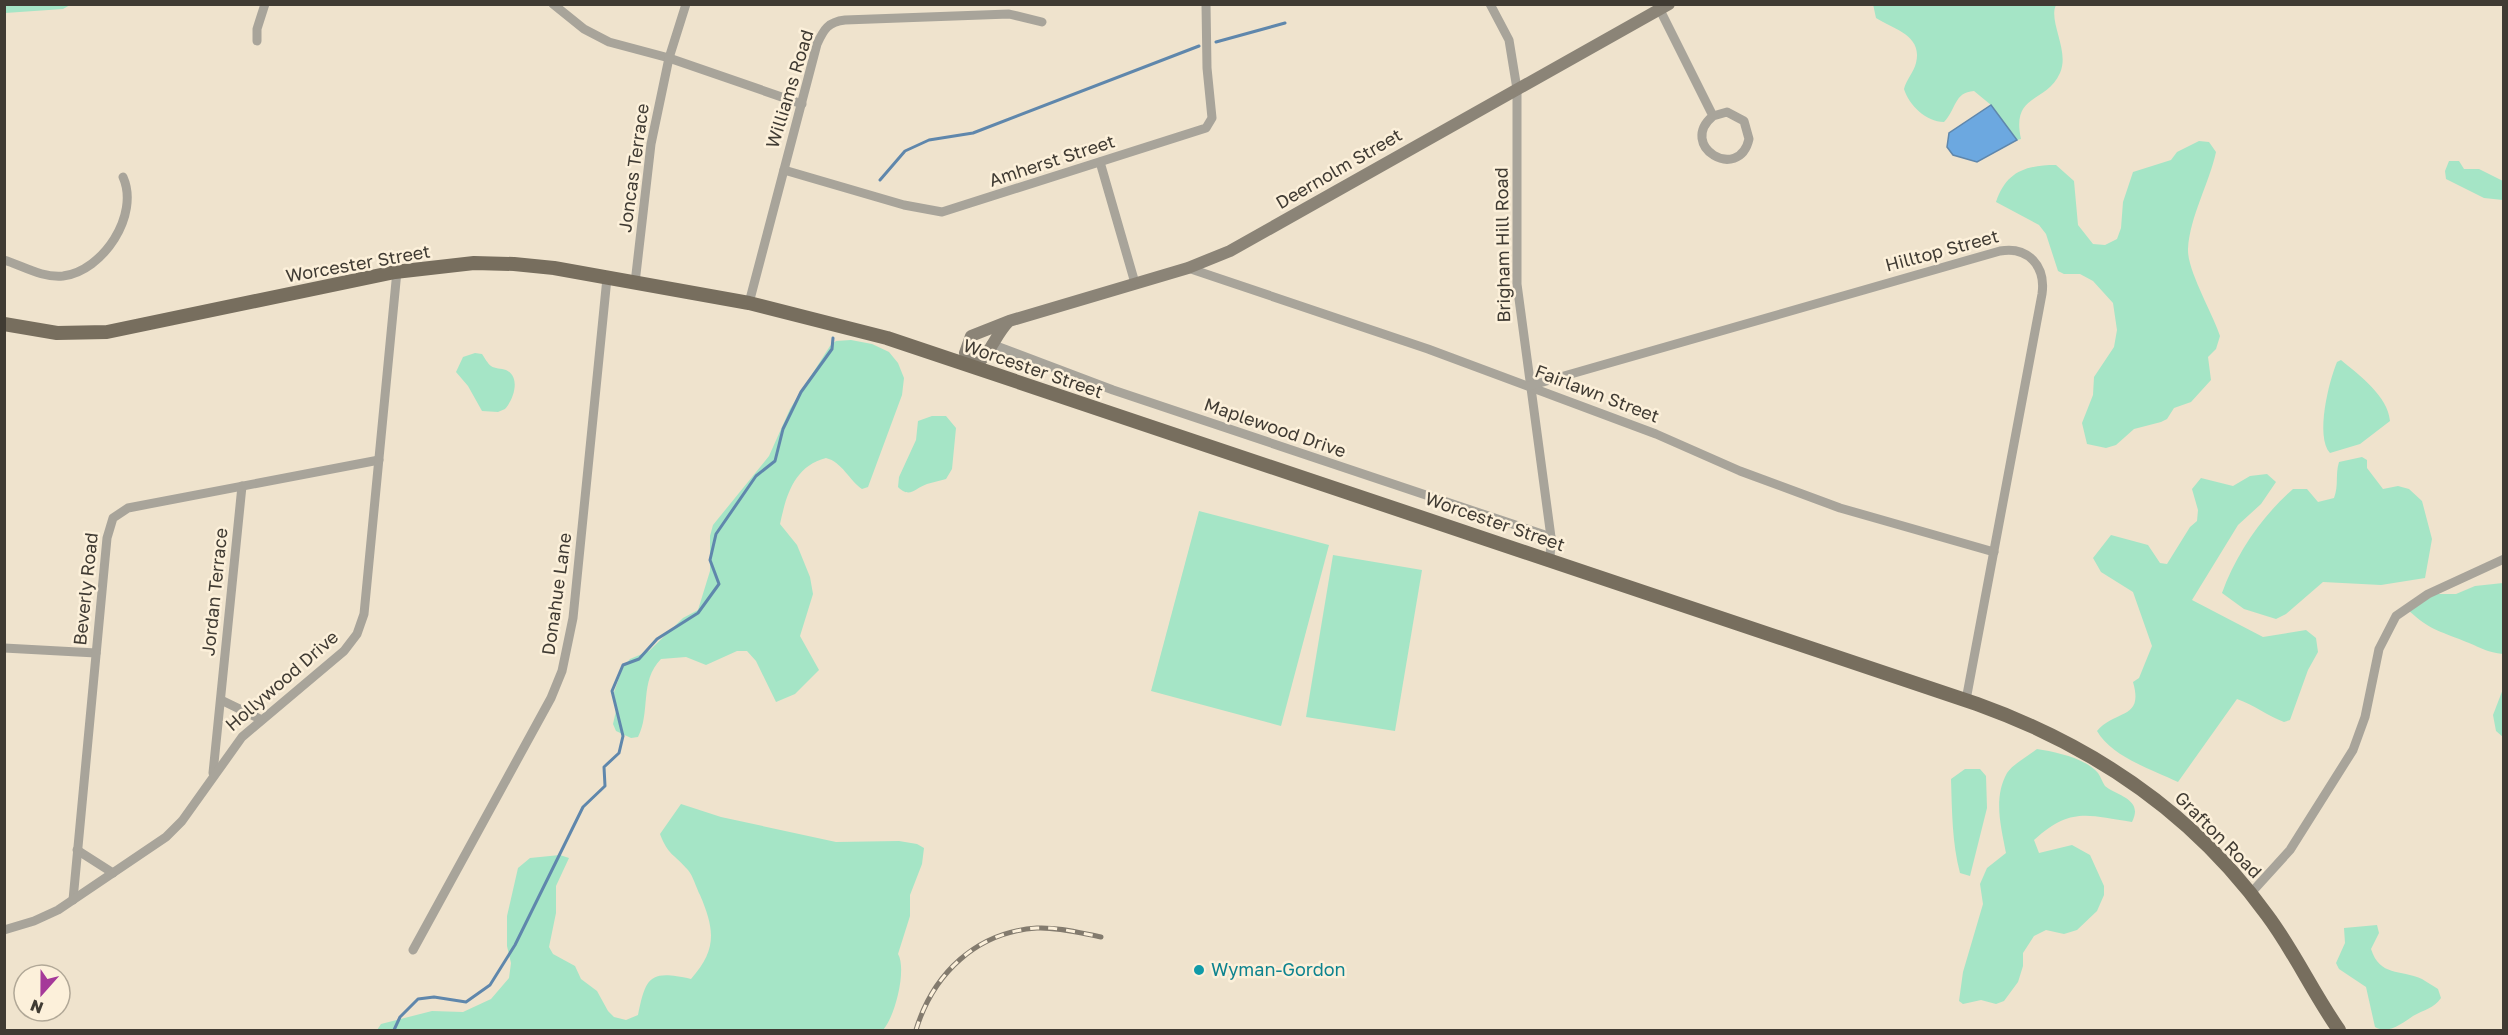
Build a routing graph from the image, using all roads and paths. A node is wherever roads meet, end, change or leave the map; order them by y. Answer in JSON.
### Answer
{"nodes":[{"id":1,"x":265,"y":4,"type":"edge"},
{"id":2,"x":553,"y":4,"type":"edge"},
{"id":3,"x":686,"y":4,"type":"edge"},
{"id":4,"x":1206,"y":4,"type":"edge"},
{"id":5,"x":1490,"y":4,"type":"edge"},
{"id":6,"x":1664,"y":7,"type":"edge"},
{"id":7,"x":1042,"y":22,"type":"dead end"},
{"id":8,"x":257,"y":41,"type":"dead end"},
{"id":9,"x":669,"y":58,"type":"junction"},
{"id":10,"x":1517,"y":89,"type":"junction"},
{"id":11,"x":802,"y":104,"type":"junction"},
{"id":12,"x":1713,"y":116,"type":"junction"},
{"id":13,"x":1100,"y":162,"type":"junction"},
{"id":14,"x":784,"y":170,"type":"junction"},
{"id":15,"x":123,"y":177,"type":"dead end"},
{"id":16,"x":4,"y":260,"type":"edge"},
{"id":17,"x":1188,"y":268,"type":"junction"},
{"id":18,"x":397,"y":271,"type":"junction"},
{"id":19,"x":607,"y":278,"type":"junction"},
{"id":20,"x":635,"y":283,"type":"junction"},
{"id":21,"x":1135,"y":283,"type":"junction"},
{"id":22,"x":749,"y":303,"type":"junction"},
{"id":23,"x":1008,"y":321,"type":"junction"},
{"id":24,"x":4,"y":324,"type":"edge"},
{"id":25,"x":991,"y":344,"type":"junction"},
{"id":26,"x":972,"y":367,"type":"junction"},
{"id":27,"x":1529,"y":386,"type":"junction"},
{"id":28,"x":379,"y":460,"type":"junction"},
{"id":29,"x":242,"y":486,"type":"junction"},
{"id":30,"x":1551,"y":537,"type":"junction"},
{"id":31,"x":1994,"y":552,"type":"junction"},
{"id":32,"x":2504,"y":558,"type":"edge"},
{"id":33,"x":1550,"y":560,"type":"junction"},
{"id":34,"x":4,"y":648,"type":"edge"},
{"id":35,"x":96,"y":653,"type":"junction"},
{"id":36,"x":221,"y":700,"type":"junction"},
{"id":37,"x":1966,"y":700,"type":"junction"},
{"id":38,"x":260,"y":719,"type":"junction"},
{"id":39,"x":2019,"y":720,"type":"joint"},
{"id":40,"x":213,"y":775,"type":"junction"},
{"id":41,"x":77,"y":850,"type":"junction"},
{"id":42,"x":113,"y":873,"type":"junction"},
{"id":43,"x":2251,"y":893,"type":"junction"},
{"id":44,"x":73,"y":900,"type":"junction"},
{"id":45,"x":4,"y":930,"type":"edge"},
{"id":46,"x":413,"y":950,"type":"dead end"},
{"id":47,"x":2340,"y":1030,"type":"edge"}],
"edges":[{"from":1,"to":8,"type":"street"},
{"from":2,"to":9,"type":"street"},
{"from":3,"to":9,"type":"street","name":"Joncas Terrace"},
{"from":4,"to":13,"type":"street","name":"Amherst Street"},
{"from":5,"to":10,"type":"street","name":"Brigham Hill Road"},
{"from":6,"to":10,"type":"street","name":"Deernolm Street"},
{"from":6,"to":12,"type":"street"},
{"from":7,"to":11,"type":"street","name":"Williams Road"},
{"from":9,"to":11,"type":"street"},
{"from":9,"to":20,"type":"street","name":"Joncas Terrace"},
{"from":10,"to":17,"type":"street","name":"Deernolm Street"},
{"from":10,"to":27,"type":"street","name":"Brigham Hill Road"},
{"from":11,"to":14,"type":"street","name":"Williams Road"},
{"from":12,"to":12,"type":"street"},
{"from":13,"to":14,"type":"street","name":"Amherst Street"},
{"from":13,"to":21,"type":"street"},
{"from":14,"to":22,"type":"street","name":"Williams Road"},
{"from":15,"to":16,"type":"street"},
{"from":17,"to":21,"type":"street","name":"Deernolm Street"},
{"from":17,"to":27,"type":"street","name":"Fairlawn Street"},
{"from":18,"to":19,"type":"main road","name":"Worcester Street"},
{"from":18,"to":24,"type":"main road","name":"Worcester Street"},
{"from":18,"to":28,"type":"street","name":"Hollywood Drive"},
{"from":19,"to":20,"type":"main road","name":"Worcester Street"},
{"from":19,"to":46,"type":"street","name":"Donahue Lane"},
{"from":20,"to":22,"type":"main road","name":"Worcester Street"},
{"from":21,"to":23,"type":"street","name":"Deernolm Street"},
{"from":22,"to":26,"type":"main road","name":"Worcester Street"},
{"from":23,"to":25,"type":"street"},
{"from":23,"to":26,"type":"street","name":"Deernolm Street"},
{"from":25,"to":26,"type":"street"},
{"from":25,"to":30,"type":"street","name":"Maplewood Drive"},
{"from":26,"to":33,"type":"main road","name":"Worcester Street"},
{"from":27,"to":30,"type":"street","name":"Brigham Hill Road"},
{"from":27,"to":31,"type":"street","name":"Fairlawn Street"},
{"from":27,"to":31,"type":"street","name":"Hilltop Street"},
{"from":28,"to":29,"type":"street","name":"Beverly Road"},
{"from":28,"to":38,"type":"street","name":"Hollywood Drive"},
{"from":29,"to":35,"type":"street","name":"Beverly Road"},
{"from":29,"to":36,"type":"street","name":"Jordan Terrace"},
{"from":30,"to":33,"type":"street","name":"Brigham Hill Road"},
{"from":31,"to":37,"type":"street","name":"Hilltop Street"},
{"from":32,"to":43,"type":"street"},
{"from":33,"to":37,"type":"main road","name":"Worcester Street"},
{"from":34,"to":35,"type":"street"},
{"from":35,"to":41,"type":"street","name":"Beverly Road"},
{"from":36,"to":38,"type":"street"},
{"from":36,"to":40,"type":"street","name":"Jordan Terrace"},
{"from":37,"to":39,"type":"main road","name":"Worcester Street"},
{"from":38,"to":40,"type":"street","name":"Hollywood Drive"},
{"from":39,"to":43,"type":"main road","name":"Grafton Road"},
{"from":40,"to":42,"type":"street","name":"Hollywood Drive"},
{"from":41,"to":42,"type":"street"},
{"from":41,"to":44,"type":"street","name":"Beverly Road"},
{"from":42,"to":44,"type":"street","name":"Hollywood Drive"},
{"from":43,"to":47,"type":"main road","name":"Grafton Road"},
{"from":44,"to":45,"type":"street","name":"Hollywood Drive"}]}
